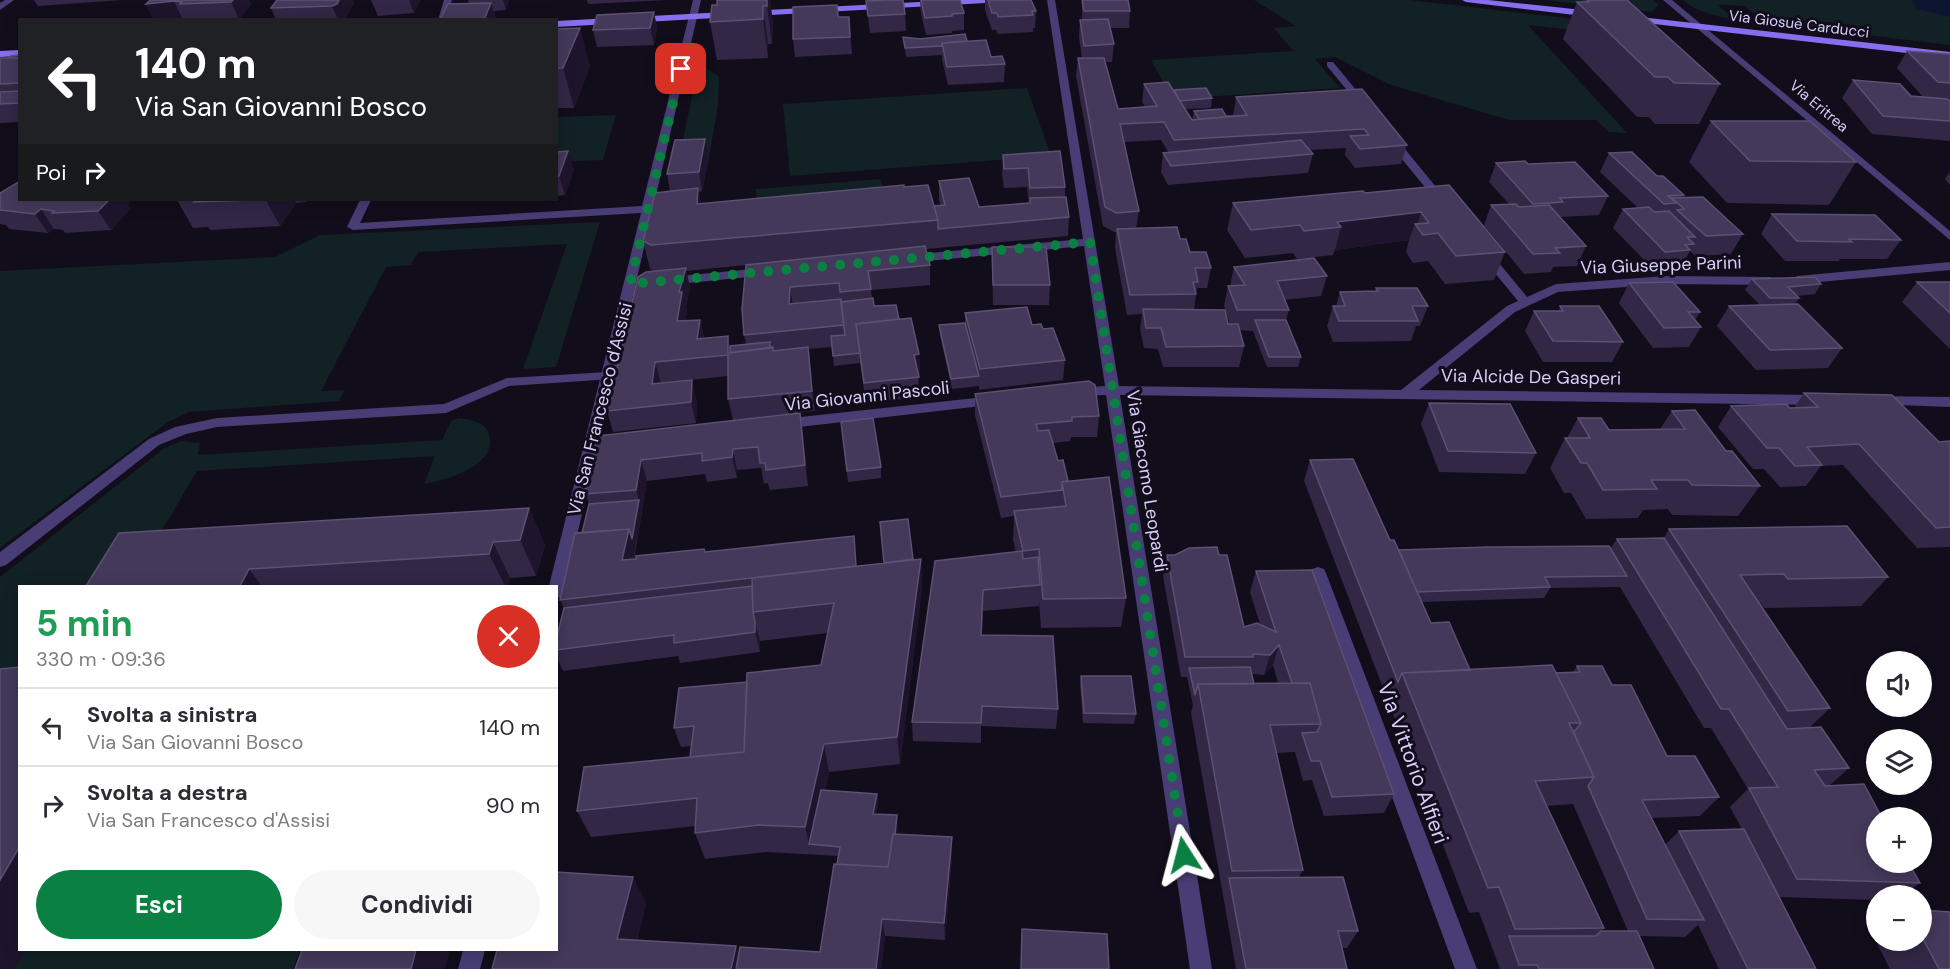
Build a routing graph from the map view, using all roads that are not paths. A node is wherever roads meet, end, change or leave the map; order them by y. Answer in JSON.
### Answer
{"nodes":[{"id":1,"x":10,"y":0,"type":"edge"},
{"id":2,"x":448,"y":0,"type":"edge"},
{"id":3,"x":697,"y":0,"type":"edge"},
{"id":4,"x":1003,"y":0,"type":"edge"},
{"id":5,"x":1051,"y":0,"type":"edge"},
{"id":6,"x":1466,"y":0,"type":"edge"},
{"id":7,"x":1667,"y":0,"type":"edge"},
{"id":8,"x":872,"y":3,"type":"edge"},
{"id":9,"x":0,"y":7,"type":"edge"},
{"id":10,"x":1600,"y":15,"type":"edge"},
{"id":11,"x":693,"y":16,"type":"junction"},
{"id":12,"x":443,"y":18,"type":"edge"},
{"id":13,"x":1623,"y":18,"type":"edge"},
{"id":14,"x":558,"y":24,"type":"edge"},
{"id":15,"x":1700,"y":27,"type":"junction"},
{"id":16,"x":18,"y":53,"type":"edge"},
{"id":17,"x":0,"y":54,"type":"edge"},
{"id":18,"x":1950,"y":55,"type":"edge"},
{"id":19,"x":1330,"y":63,"type":"dead end"},
{"id":20,"x":1367,"y":109,"type":"edge"},
{"id":21,"x":1382,"y":128,"type":"edge"},
{"id":22,"x":365,"y":201,"type":"edge"},
{"id":23,"x":649,"y":209,"type":"junction"},
{"id":24,"x":1449,"y":210,"type":"edge"},
{"id":25,"x":1950,"y":237,"type":"edge"},
{"id":26,"x":1090,"y":242,"type":"junction"},
{"id":27,"x":1479,"y":247,"type":"edge"},
{"id":28,"x":889,"y":261,"type":"edge"},
{"id":29,"x":1950,"y":266,"type":"edge"},
{"id":30,"x":771,"y":272,"type":"edge"},
{"id":31,"x":642,"y":283,"type":"junction"},
{"id":32,"x":1524,"y":302,"type":"junction"},
{"id":33,"x":607,"y":376,"type":"junction"},
{"id":34,"x":1112,"y":390,"type":"junction"},
{"id":35,"x":1067,"y":393,"type":"edge"},
{"id":36,"x":1406,"y":393,"type":"junction"},
{"id":37,"x":1010,"y":399,"type":"edge"},
{"id":38,"x":1832,"y":400,"type":"edge"},
{"id":39,"x":1867,"y":401,"type":"edge"},
{"id":40,"x":1950,"y":402,"type":"edge"},
{"id":41,"x":765,"y":426,"type":"edge"},
{"id":42,"x":626,"y":441,"type":"edge"},
{"id":43,"x":591,"y":445,"type":"junction"},
{"id":44,"x":0,"y":561,"type":"edge"},
{"id":45,"x":1318,"y":573,"type":"dead end"},
{"id":46,"x":558,"y":585,"type":"edge"},
{"id":47,"x":474,"y":951,"type":"edge"},
{"id":48,"x":469,"y":969,"type":"edge"},
{"id":49,"x":1201,"y":969,"type":"edge"},
{"id":50,"x":1466,"y":969,"type":"edge"}],
"edges":[{"from":1,"to":9,"type":"street"},
{"from":2,"to":12,"type":"street"},
{"from":3,"to":11,"type":"street","name":"Via San Francesco d'Assisi"},
{"from":4,"to":8,"type":"street"},
{"from":5,"to":26,"type":"street","name":"Via Giacomo Leopardi"},
{"from":6,"to":10,"type":"street"},
{"from":7,"to":15,"type":"street","name":"Via Eritrea"},
{"from":8,"to":11,"type":"street"},
{"from":11,"to":14,"type":"street"},
{"from":11,"to":23,"type":"street","name":"Via San Francesco d'Assisi"},
{"from":13,"to":15,"type":"street","name":"Via Giosuè Carducci"},
{"from":15,"to":18,"type":"street","name":"Via Giosuè Carducci"},
{"from":15,"to":25,"type":"street","name":"Via Eritrea"},
{"from":16,"to":17,"type":"street"},
{"from":19,"to":20,"type":"street"},
{"from":21,"to":24,"type":"street"},
{"from":22,"to":23,"type":"street"},
{"from":23,"to":31,"type":"street","name":"Via San Francesco d'Assisi"},
{"from":26,"to":28,"type":"street"},
{"from":26,"to":34,"type":"street","name":"Via Giacomo Leopardi"},
{"from":27,"to":32,"type":"street"},
{"from":29,"to":32,"type":"street","name":"Via Giuseppe Parini"},
{"from":30,"to":31,"type":"street"},
{"from":31,"to":33,"type":"street","name":"Via San Francesco d'Assisi"},
{"from":32,"to":36,"type":"street","name":"Via Giuseppe Parini"},
{"from":33,"to":43,"type":"street","name":"Via San Francesco d'Assisi"},
{"from":33,"to":44,"type":"street"},
{"from":34,"to":35,"type":"street"},
{"from":34,"to":36,"type":"street","name":"Via Alcide De Gasperi"},
{"from":34,"to":49,"type":"street","name":"Via Giacomo Leopardi"},
{"from":36,"to":38,"type":"street","name":"Via Alcide De Gasperi"},
{"from":37,"to":41,"type":"street","name":"Via Giovanni Pascoli"},
{"from":39,"to":40,"type":"street"},
{"from":42,"to":43,"type":"street"},
{"from":43,"to":46,"type":"street","name":"Via San Francesco d'Assisi"},
{"from":45,"to":50,"type":"street","name":"Via Vittorio Alfieri"},
{"from":47,"to":48,"type":"street"}]}
